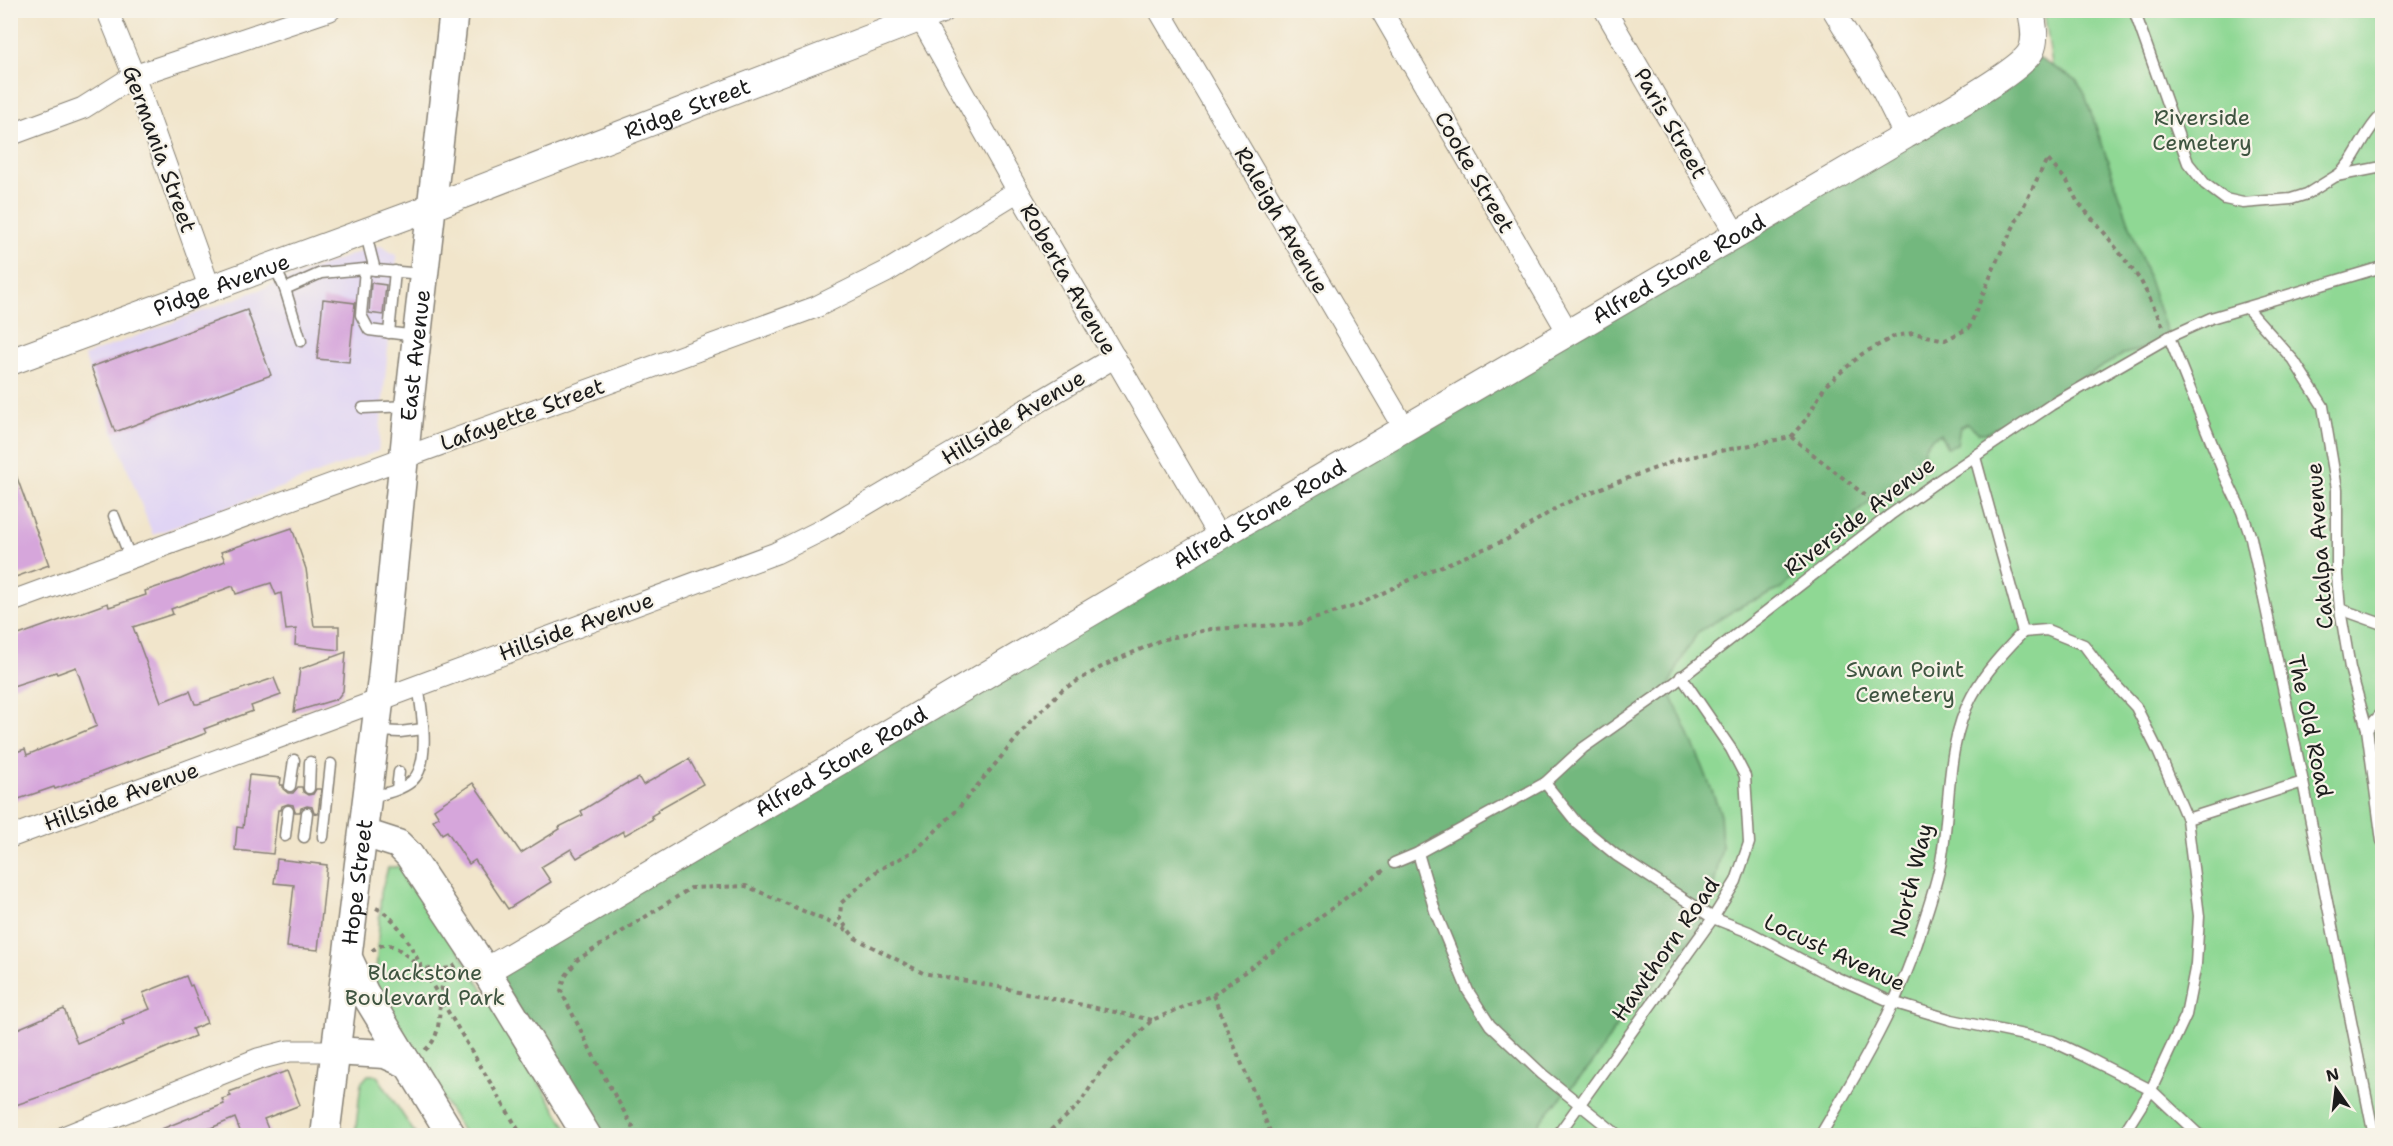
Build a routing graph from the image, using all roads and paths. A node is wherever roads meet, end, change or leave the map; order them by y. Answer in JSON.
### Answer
{"nodes":[{"id":1,"x":108,"y":10,"type":"edge"},
{"id":2,"x":330,"y":10,"type":"edge"},
{"id":3,"x":454,"y":10,"type":"edge"},
{"id":4,"x":1159,"y":10,"type":"edge"},
{"id":5,"x":1381,"y":10,"type":"edge"},
{"id":6,"x":1605,"y":10,"type":"edge"},
{"id":7,"x":1833,"y":10,"type":"edge"},
{"id":8,"x":2031,"y":10,"type":"edge"},
{"id":9,"x":2134,"y":10,"type":"edge"},
{"id":10,"x":932,"y":15,"type":"edge"},
{"id":11,"x":134,"y":76,"type":"junction"},
{"id":12,"x":2382,"y":115,"type":"edge"},
{"id":13,"x":10,"y":135,"type":"edge"},
{"id":14,"x":1905,"y":136,"type":"junction"},
{"id":15,"x":2382,"y":168,"type":"edge"},
{"id":16,"x":2336,"y":176,"type":"junction"},
{"id":17,"x":1018,"y":191,"type":"junction"},
{"id":18,"x":432,"y":207,"type":"junction"},
{"id":19,"x":365,"y":231,"type":"junction"},
{"id":20,"x":1736,"y":235,"type":"junction"},
{"id":21,"x":274,"y":265,"type":"junction"},
{"id":22,"x":2382,"y":267,"type":"edge"},
{"id":23,"x":370,"y":270,"type":"junction"},
{"id":24,"x":395,"y":271,"type":"junction"},
{"id":25,"x":423,"y":274,"type":"junction"},
{"id":26,"x":210,"y":289,"type":"junction"},
{"id":27,"x":285,"y":289,"type":"junction"},
{"id":28,"x":2247,"y":308,"type":"junction"},
{"id":29,"x":1569,"y":334,"type":"junction"},
{"id":30,"x":403,"y":335,"type":"junction"},
{"id":31,"x":2169,"y":337,"type":"junction"},
{"id":32,"x":301,"y":341,"type":"dead end"},
{"id":33,"x":1115,"y":357,"type":"junction"},
{"id":34,"x":10,"y":362,"type":"edge"},
{"id":35,"x":409,"y":406,"type":"junction"},
{"id":36,"x":363,"y":408,"type":"dead end"},
{"id":37,"x":1405,"y":429,"type":"junction"},
{"id":38,"x":1791,"y":437,"type":"junction"},
{"id":39,"x":1975,"y":457,"type":"junction"},
{"id":40,"x":404,"y":458,"type":"junction"},
{"id":41,"x":1890,"y":515,"type":"junction"},
{"id":42,"x":114,"y":516,"type":"dead end"},
{"id":43,"x":1220,"y":537,"type":"junction"},
{"id":44,"x":130,"y":557,"type":"junction"},
{"id":45,"x":10,"y":602,"type":"edge"},
{"id":46,"x":2340,"y":609,"type":"junction"},
{"id":47,"x":2382,"y":624,"type":"edge"},
{"id":48,"x":2024,"y":632,"type":"junction"},
{"id":49,"x":1682,"y":676,"type":"junction"},
{"id":50,"x":418,"y":684,"type":"junction"},
{"id":51,"x":380,"y":700,"type":"junction"},
{"id":52,"x":2382,"y":713,"type":"edge"},
{"id":53,"x":423,"y":729,"type":"junction"},
{"id":54,"x":2367,"y":729,"type":"junction"},
{"id":55,"x":394,"y":735,"type":"junction"},
{"id":56,"x":294,"y":760,"type":"dead end"},
{"id":57,"x":310,"y":762,"type":"dead end"},
{"id":58,"x":331,"y":764,"type":"dead end"},
{"id":59,"x":399,"y":772,"type":"dead end"},
{"id":60,"x":2303,"y":782,"type":"junction"},
{"id":61,"x":1545,"y":783,"type":"junction"},
{"id":62,"x":290,"y":786,"type":"dead end"},
{"id":63,"x":309,"y":788,"type":"dead end"},
{"id":64,"x":397,"y":789,"type":"junction"},
{"id":65,"x":368,"y":799,"type":"junction"},
{"id":66,"x":288,"y":811,"type":"dead end"},
{"id":67,"x":307,"y":813,"type":"dead end"},
{"id":68,"x":2187,"y":819,"type":"junction"},
{"id":69,"x":364,"y":833,"type":"junction"},
{"id":70,"x":285,"y":836,"type":"dead end"},
{"id":71,"x":10,"y":837,"type":"edge"},
{"id":72,"x":304,"y":837,"type":"dead end"},
{"id":73,"x":323,"y":837,"type":"dead end"},
{"id":74,"x":2382,"y":841,"type":"edge"},
{"id":75,"x":1418,"y":853,"type":"junction"},
{"id":76,"x":1394,"y":863,"type":"joint"},
{"id":77,"x":376,"y":908,"type":"dead end"},
{"id":78,"x":1713,"y":918,"type":"junction"},
{"id":79,"x":849,"y":931,"type":"junction"},
{"id":80,"x":359,"y":955,"type":"junction"},
{"id":81,"x":420,"y":966,"type":"junction"},
{"id":82,"x":474,"y":966,"type":"junction"},
{"id":83,"x":452,"y":968,"type":"junction"},
{"id":84,"x":1213,"y":995,"type":"junction"},
{"id":85,"x":438,"y":996,"type":"junction"},
{"id":86,"x":1892,"y":1002,"type":"junction"},
{"id":87,"x":1152,"y":1020,"type":"junction"},
{"id":88,"x":334,"y":1051,"type":"junction"},
{"id":89,"x":413,"y":1060,"type":"junction"},
{"id":90,"x":2151,"y":1090,"type":"junction"},
{"id":91,"x":1581,"y":1103,"type":"junction"},
{"id":92,"x":66,"y":1136,"type":"edge"},
{"id":93,"x":325,"y":1136,"type":"edge"},
{"id":94,"x":452,"y":1136,"type":"edge"},
{"id":95,"x":522,"y":1136,"type":"edge"},
{"id":96,"x":587,"y":1136,"type":"edge"},
{"id":97,"x":639,"y":1136,"type":"edge"},
{"id":98,"x":1044,"y":1136,"type":"edge"},
{"id":99,"x":1272,"y":1136,"type":"edge"},
{"id":100,"x":1557,"y":1136,"type":"edge"},
{"id":101,"x":1619,"y":1136,"type":"edge"},
{"id":102,"x":1820,"y":1136,"type":"edge"},
{"id":103,"x":2122,"y":1136,"type":"edge"},
{"id":104,"x":2200,"y":1136,"type":"edge"},
{"id":105,"x":2374,"y":1136,"type":"edge"}],
"edges":[{"from":1,"to":11,"type":"street","name":"Germania Street"},
{"from":2,"to":11,"type":"street"},
{"from":3,"to":18,"type":"main road","name":"East Avenue"},
{"from":4,"to":37,"type":"street","name":"Raleigh Avenue"},
{"from":5,"to":29,"type":"street","name":"Cooke Street"},
{"from":6,"to":20,"type":"street","name":"Paris Street"},
{"from":7,"to":14,"type":"street"},
{"from":8,"to":14,"type":"street","name":"Alfred Stone Road"},
{"from":9,"to":16,"type":"lane"},
{"from":10,"to":17,"type":"street","name":"Roberta Avenue"},
{"from":10,"to":18,"type":"street","name":"Ridge Street"},
{"from":11,"to":13,"type":"street"},
{"from":11,"to":26,"type":"street","name":"Germania Street"},
{"from":12,"to":16,"type":"lane"},
{"from":14,"to":20,"type":"street","name":"Alfred Stone Road"},
{"from":15,"to":16,"type":"lane"},
{"from":17,"to":33,"type":"street","name":"Roberta Avenue"},
{"from":17,"to":40,"type":"street","name":"Lafayette Street"},
{"from":18,"to":19,"type":"street","name":"Pidge Avenue"},
{"from":18,"to":25,"type":"main road","name":"East Avenue"},
{"from":19,"to":21,"type":"street","name":"Pidge Avenue"},
{"from":19,"to":23,"type":"lane"},
{"from":20,"to":29,"type":"street","name":"Alfred Stone Road"},
{"from":21,"to":26,"type":"street","name":"Pidge Avenue"},
{"from":21,"to":27,"type":"lane"},
{"from":22,"to":28,"type":"lane","name":"Riverside Avenue"},
{"from":23,"to":24,"type":"lane"},
{"from":23,"to":27,"type":"lane"},
{"from":23,"to":30,"type":"lane"},
{"from":24,"to":25,"type":"lane"},
{"from":24,"to":30,"type":"lane"},
{"from":25,"to":30,"type":"main road","name":"East Avenue"},
{"from":26,"to":34,"type":"street","name":"Pidge Avenue"},
{"from":27,"to":32,"type":"lane"},
{"from":28,"to":31,"type":"lane","name":"Riverside Avenue"},
{"from":28,"to":46,"type":"lane","name":"Catalpa Avenue"},
{"from":29,"to":37,"type":"street","name":"Alfred Stone Road"},
{"from":30,"to":35,"type":"main road","name":"East Avenue"},
{"from":31,"to":38,"type":"path"},
{"from":31,"to":39,"type":"lane","name":"Riverside Avenue"},
{"from":31,"to":60,"type":"lane","name":"The Old Road"},
{"from":33,"to":43,"type":"street","name":"Roberta Avenue"},
{"from":33,"to":50,"type":"street","name":"Hillside Avenue"},
{"from":35,"to":36,"type":"lane"},
{"from":35,"to":40,"type":"main road","name":"East Avenue"},
{"from":37,"to":43,"type":"street","name":"Alfred Stone Road"},
{"from":38,"to":41,"type":"path"},
{"from":38,"to":79,"type":"path"},
{"from":39,"to":41,"type":"lane","name":"Riverside Avenue"},
{"from":39,"to":48,"type":"lane"},
{"from":40,"to":44,"type":"street","name":"Lafayette Street"},
{"from":40,"to":51,"type":"main road","name":"East Avenue"},
{"from":41,"to":49,"type":"lane","name":"Riverside Avenue"},
{"from":42,"to":44,"type":"lane"},
{"from":43,"to":82,"type":"street","name":"Alfred Stone Road"},
{"from":44,"to":45,"type":"street","name":"Lafayette Street"},
{"from":46,"to":47,"type":"lane"},
{"from":46,"to":54,"type":"lane","name":"Catalpa Avenue"},
{"from":48,"to":68,"type":"lane"},
{"from":48,"to":86,"type":"lane","name":"North Way"},
{"from":49,"to":61,"type":"lane","name":"Riverside Avenue"},
{"from":49,"to":78,"type":"lane","name":"Hawthorn Road"},
{"from":50,"to":51,"type":"street","name":"Hillside Avenue"},
{"from":50,"to":53,"type":"lane"},
{"from":51,"to":55,"type":"main road","name":"Hope Street"},
{"from":51,"to":71,"type":"street","name":"Hillside Avenue"},
{"from":52,"to":54,"type":"lane"},
{"from":53,"to":55,"type":"lane"},
{"from":53,"to":64,"type":"lane"},
{"from":54,"to":74,"type":"lane","name":"Catalpa Avenue"},
{"from":55,"to":65,"type":"main road","name":"Hope Street"},
{"from":56,"to":62,"type":"lane"},
{"from":57,"to":63,"type":"lane"},
{"from":58,"to":73,"type":"lane"},
{"from":59,"to":64,"type":"lane"},
{"from":60,"to":68,"type":"lane"},
{"from":60,"to":105,"type":"lane","name":"The Old Road"},
{"from":61,"to":75,"type":"lane","name":"Riverside Avenue"},
{"from":61,"to":78,"type":"lane","name":"Locust Avenue"},
{"from":64,"to":65,"type":"lane"},
{"from":65,"to":69,"type":"main road","name":"Hope Street"},
{"from":66,"to":70,"type":"lane"},
{"from":67,"to":72,"type":"lane"},
{"from":68,"to":90,"type":"lane"},
{"from":69,"to":80,"type":"main road","name":"Hope Street"},
{"from":69,"to":82,"type":"main road"},
{"from":75,"to":76,"type":"lane","name":"Riverside Avenue"},
{"from":75,"to":91,"type":"lane"},
{"from":76,"to":84,"type":"path"},
{"from":77,"to":81,"type":"path"},
{"from":78,"to":86,"type":"lane","name":"Locust Avenue"},
{"from":78,"to":91,"type":"lane","name":"Hawthorn Road"},
{"from":79,"to":87,"type":"path"},
{"from":79,"to":97,"type":"path"},
{"from":80,"to":81,"type":"path"},
{"from":80,"to":88,"type":"main road","name":"Hope Street"},
{"from":80,"to":89,"type":"main road"},
{"from":81,"to":83,"type":"path"},
{"from":81,"to":85,"type":"path"},
{"from":82,"to":83,"type":"path"},
{"from":82,"to":96,"type":"main road"},
{"from":83,"to":85,"type":"path"},
{"from":84,"to":87,"type":"path"},
{"from":84,"to":99,"type":"path"},
{"from":85,"to":89,"type":"path"},
{"from":85,"to":95,"type":"path"},
{"from":86,"to":90,"type":"lane","name":"Locust Avenue"},
{"from":86,"to":102,"type":"lane","name":"North Way"},
{"from":87,"to":98,"type":"path"},
{"from":88,"to":89,"type":"main road"},
{"from":88,"to":92,"type":"street"},
{"from":88,"to":93,"type":"main road","name":"Hope Street"},
{"from":89,"to":94,"type":"main road"},
{"from":90,"to":103,"type":"lane"},
{"from":90,"to":104,"type":"lane","name":"Locust Avenue"},
{"from":91,"to":100,"type":"lane","name":"Hawthorn Road"},
{"from":91,"to":101,"type":"lane"}]}
